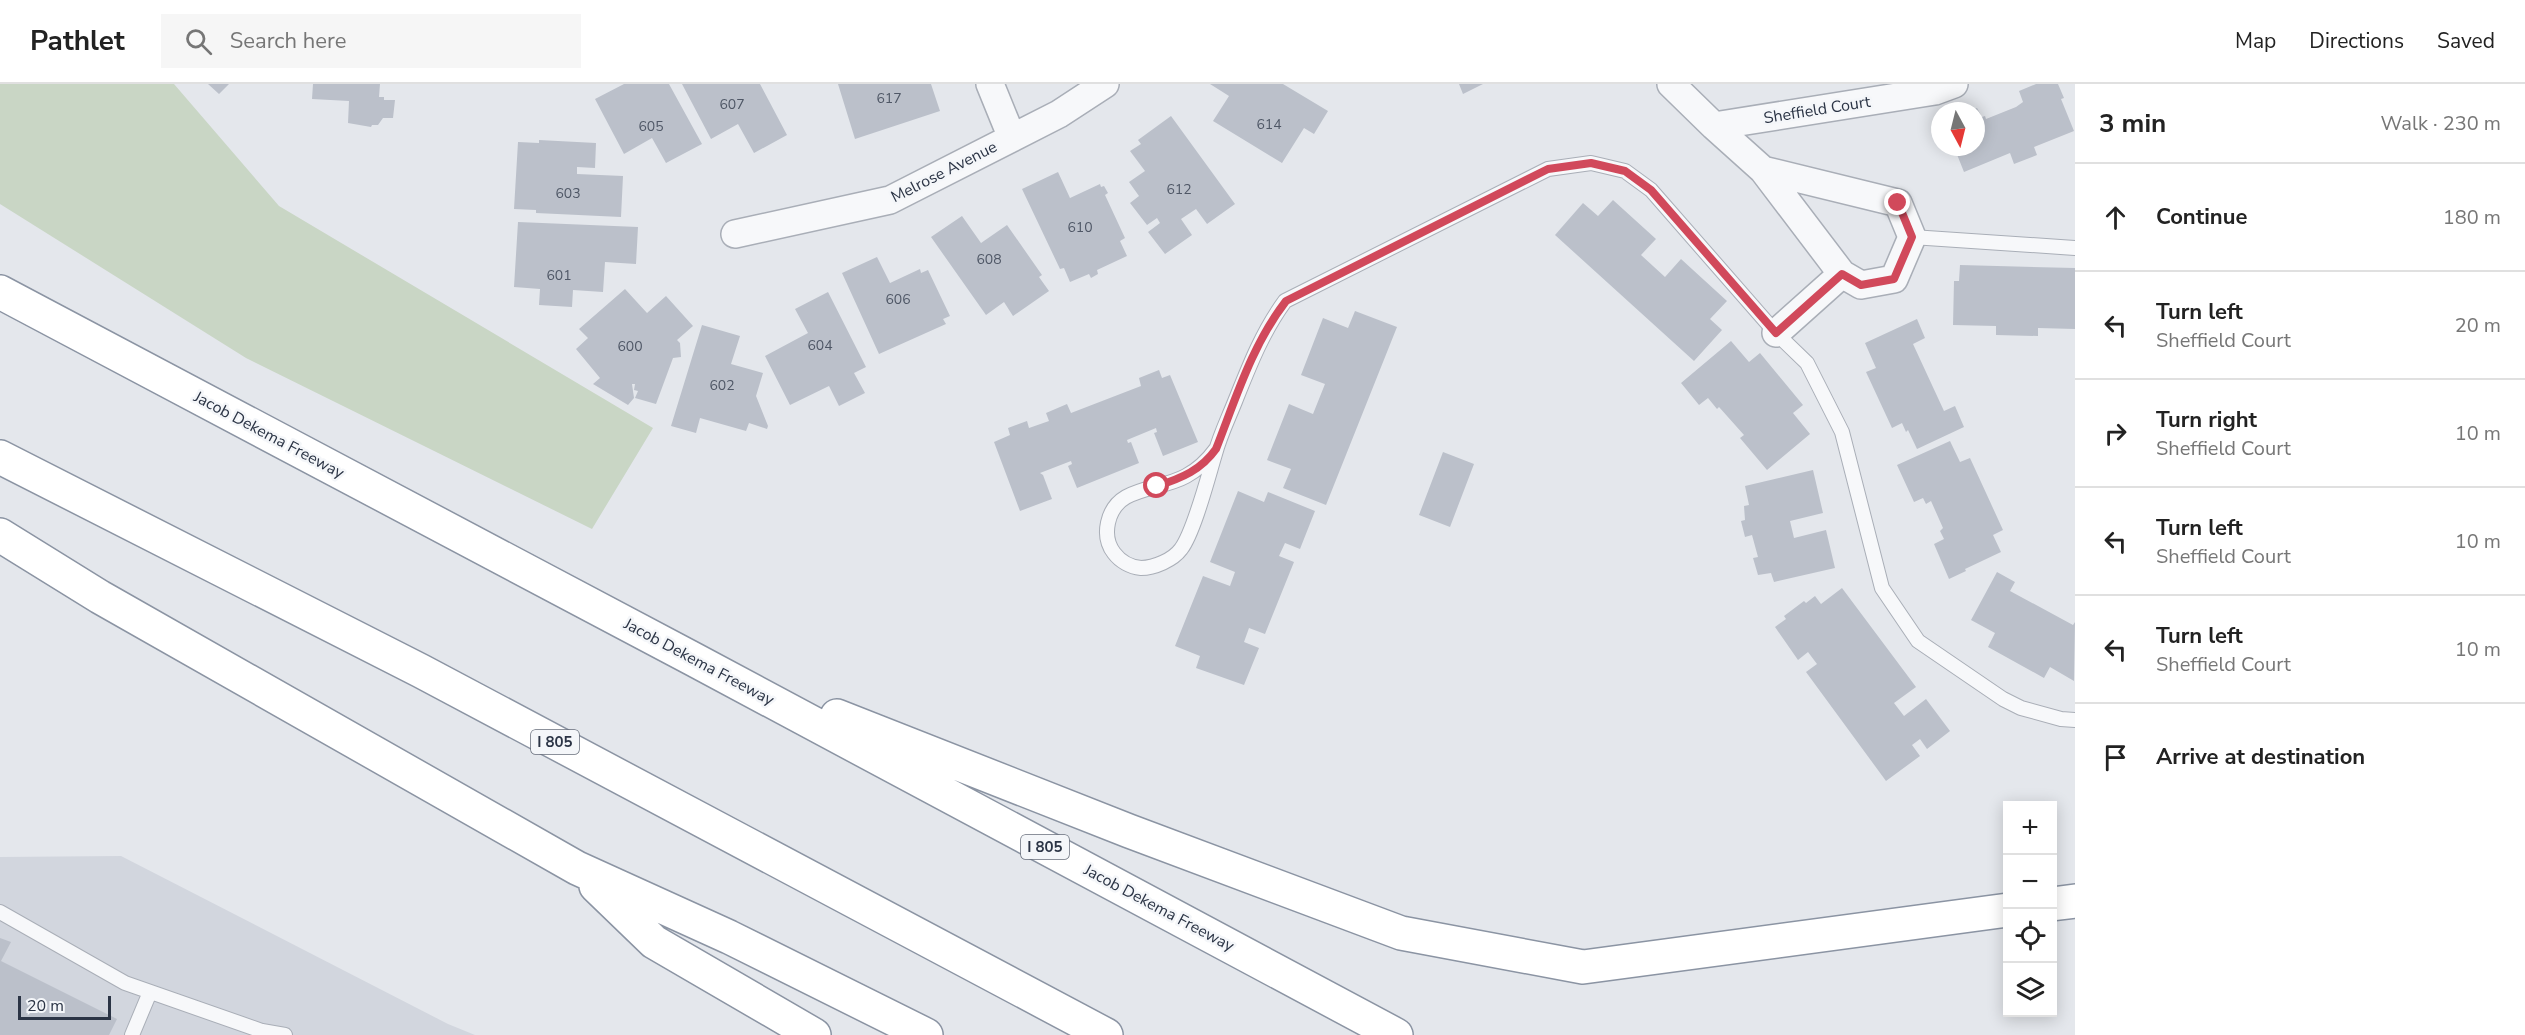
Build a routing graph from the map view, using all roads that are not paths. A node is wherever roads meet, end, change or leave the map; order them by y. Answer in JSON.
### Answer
{"nodes":[{"id":1,"x":990,"y":84,"type":"edge"},
{"id":2,"x":1105,"y":84,"type":"edge"},
{"id":3,"x":1671,"y":84,"type":"edge"},
{"id":4,"x":1954,"y":84,"type":"edge"},
{"id":5,"x":1714,"y":126,"type":"junction"},
{"id":6,"x":1012,"y":138,"type":"junction"},
{"id":7,"x":1763,"y":170,"type":"junction"},
{"id":8,"x":735,"y":234,"type":"dead end"},
{"id":9,"x":1912,"y":237,"type":"junction"},
{"id":10,"x":2075,"y":248,"type":"edge"},
{"id":11,"x":1842,"y":274,"type":"junction"},
{"id":12,"x":0,"y":292,"type":"edge"},
{"id":13,"x":1776,"y":333,"type":"junction"},
{"id":14,"x":1216,"y":449,"type":"junction"},
{"id":15,"x":0,"y":457,"type":"edge"},
{"id":16,"x":0,"y":535,"type":"edge"},
{"id":17,"x":693,"y":659,"type":"junction"},
{"id":18,"x":2075,"y":720,"type":"edge"},
{"id":19,"x":577,"y":868,"type":"junction"},
{"id":20,"x":2075,"y":902,"type":"edge"},
{"id":21,"x":2057,"y":904,"type":"edge"},
{"id":22,"x":2003,"y":911,"type":"edge"},
{"id":23,"x":0,"y":912,"type":"edge"},
{"id":24,"x":150,"y":992,"type":"junction"},
{"id":25,"x":252,"y":1032,"type":"edge"},
{"id":26,"x":132,"y":1035,"type":"edge"},
{"id":27,"x":285,"y":1035,"type":"edge"},
{"id":28,"x":814,"y":1035,"type":"edge"},
{"id":29,"x":926,"y":1035,"type":"edge"},
{"id":30,"x":1106,"y":1035,"type":"edge"},
{"id":31,"x":1396,"y":1035,"type":"edge"}],
"edges":[{"from":1,"to":6,"type":"street"},
{"from":2,"to":6,"type":"street","name":"Melrose Avenue"},
{"from":3,"to":5,"type":"street"},
{"from":4,"to":5,"type":"street","name":"Sheffield Court"},
{"from":5,"to":7,"type":"street"},
{"from":6,"to":8,"type":"street","name":"Melrose Avenue"},
{"from":7,"to":9,"type":"street"},
{"from":7,"to":11,"type":"street"},
{"from":9,"to":10,"type":"lane"},
{"from":9,"to":11,"type":"street"},
{"from":11,"to":13,"type":"street"},
{"from":12,"to":17,"type":"highway","name":"Jacob Dekema Freeway","number":"I 805"},
{"from":13,"to":14,"type":"lane"},
{"from":13,"to":18,"type":"lane"},
{"from":14,"to":14,"type":"lane"},
{"from":15,"to":30,"type":"highway","number":"I 805"},
{"from":16,"to":19,"type":"highway"},
{"from":17,"to":22,"type":"highway"},
{"from":17,"to":31,"type":"highway","name":"Jacob Dekema Freeway","number":"I 805"},
{"from":19,"to":28,"type":"highway"},
{"from":19,"to":29,"type":"highway"},
{"from":20,"to":21,"type":"highway"},
{"from":23,"to":24,"type":"lane"},
{"from":24,"to":25,"type":"lane"},
{"from":24,"to":26,"type":"lane"},
{"from":25,"to":27,"type":"lane"}]}
